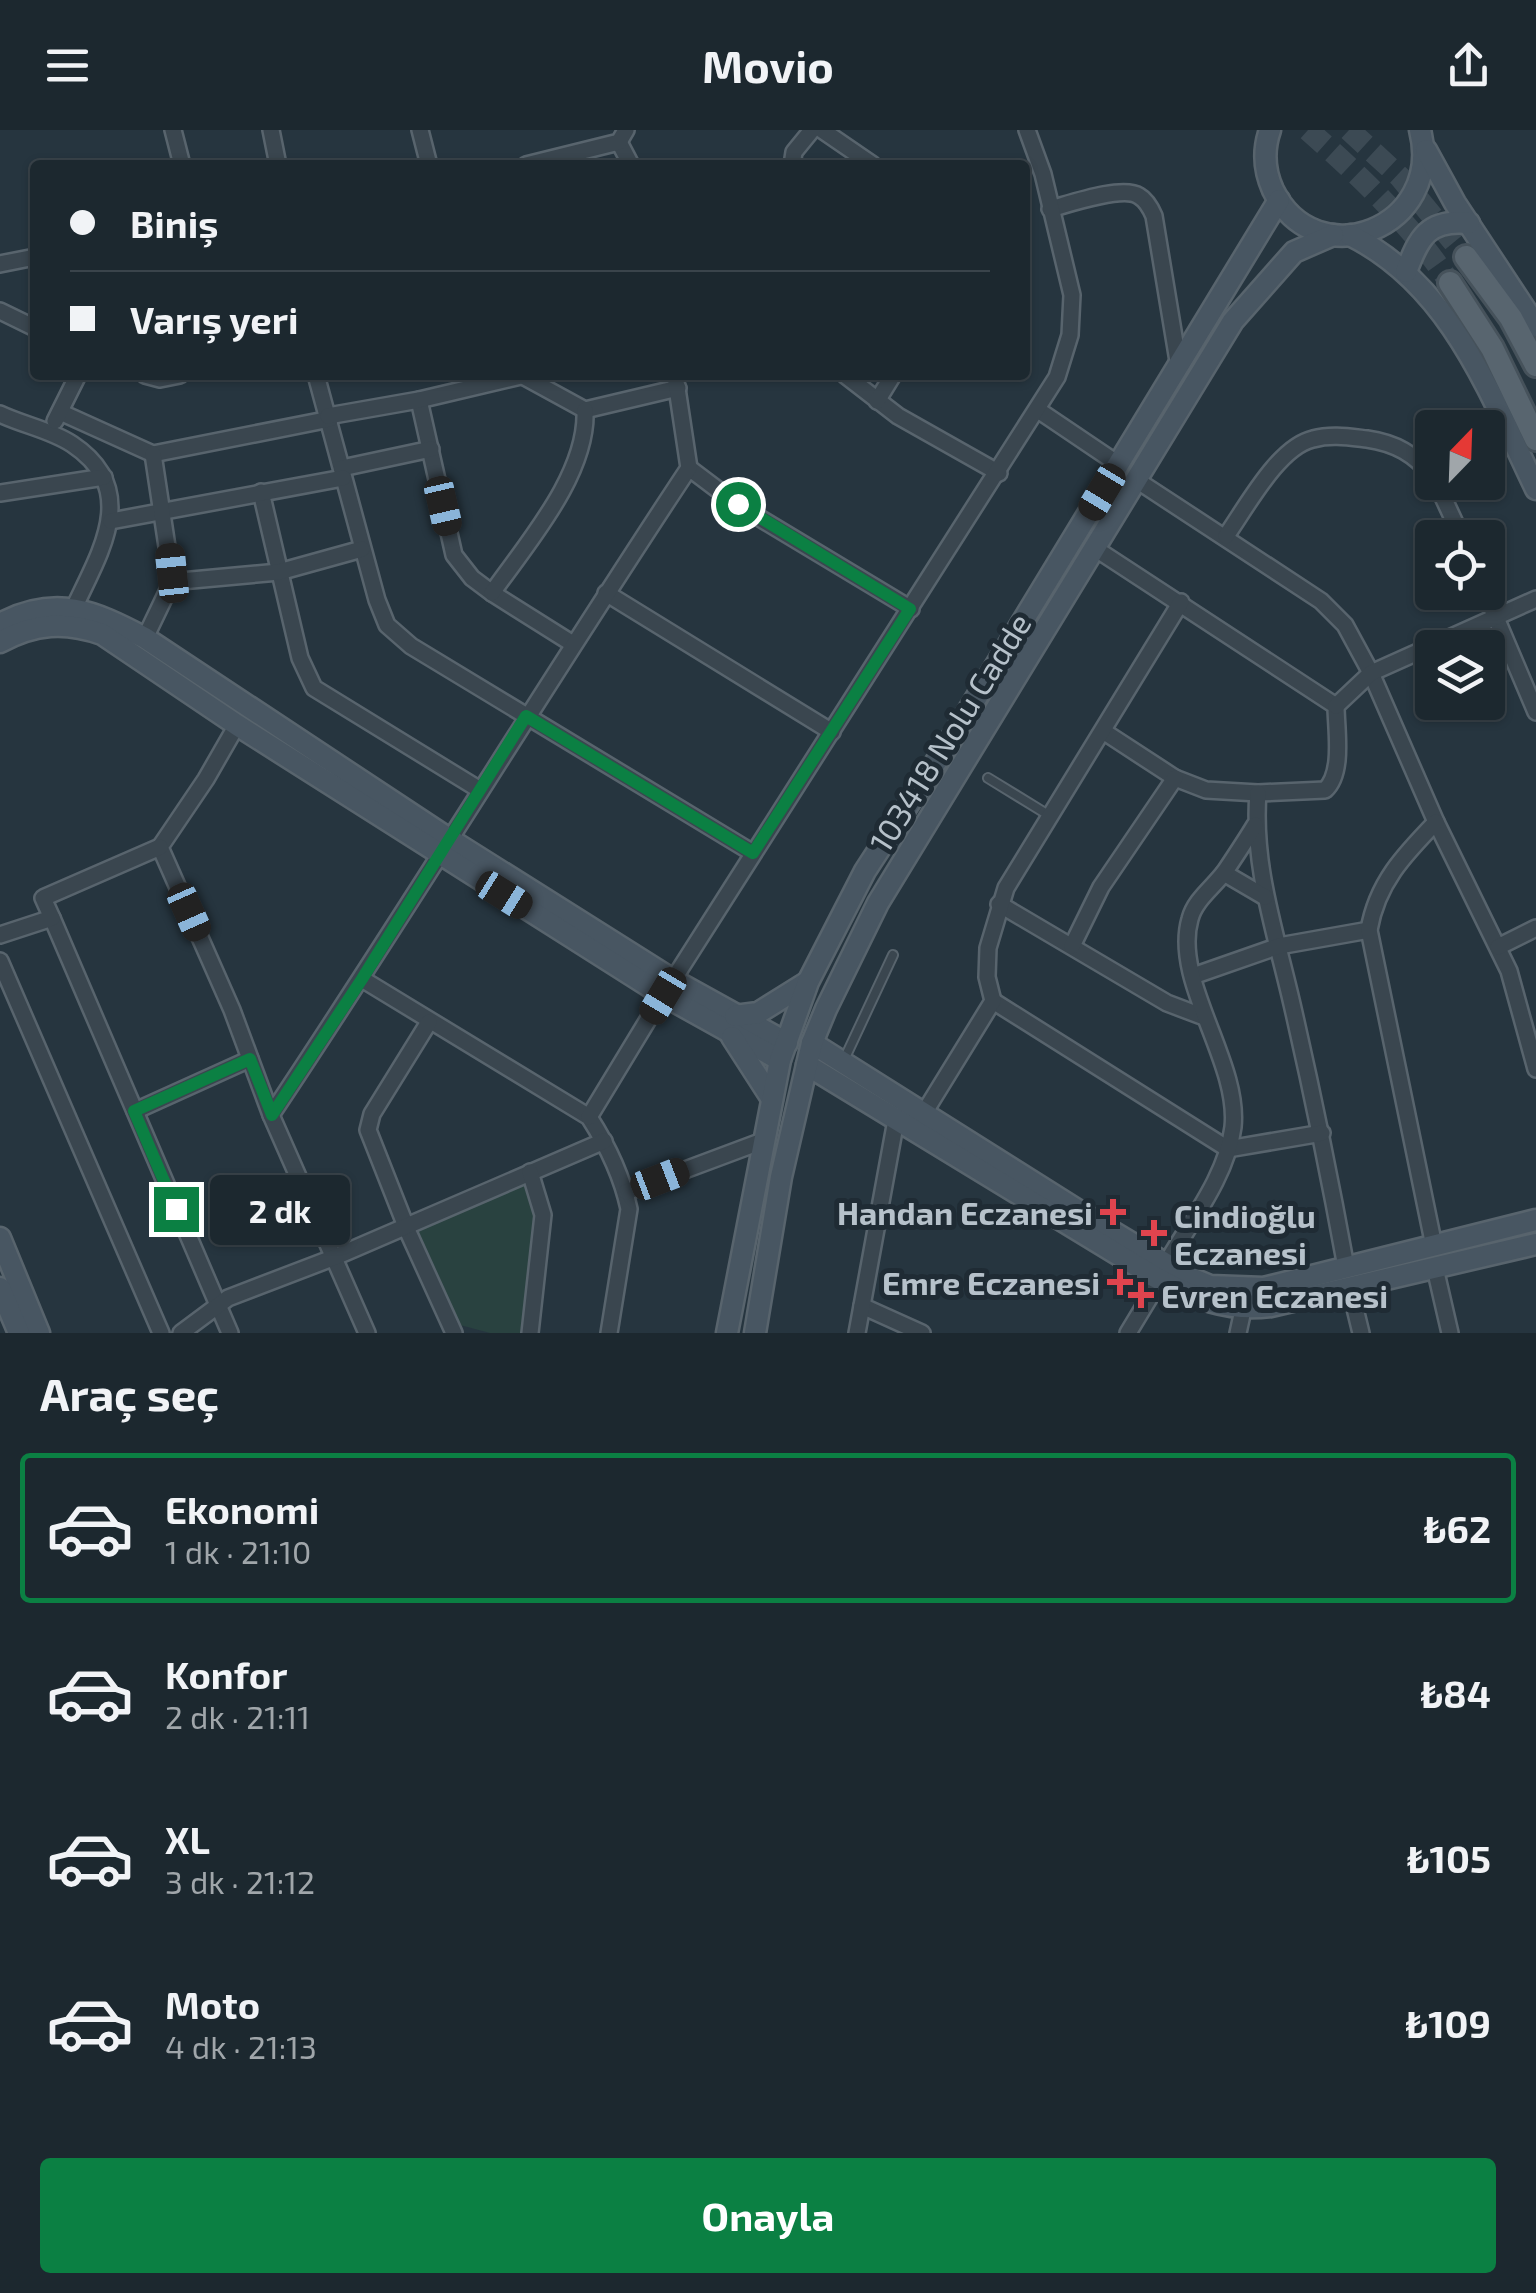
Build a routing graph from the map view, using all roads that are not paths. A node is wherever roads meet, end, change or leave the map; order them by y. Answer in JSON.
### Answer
{"nodes":[{"id":1,"x":173,"y":130,"type":"edge"},
{"id":2,"x":271,"y":130,"type":"edge"},
{"id":3,"x":420,"y":130,"type":"edge"},
{"id":4,"x":812,"y":130,"type":"edge"},
{"id":5,"x":822,"y":130,"type":"edge"},
{"id":6,"x":1026,"y":130,"type":"edge"},
{"id":7,"x":1262,"y":135,"type":"edge"},
{"id":8,"x":623,"y":136,"type":"edge"},
{"id":9,"x":1421,"y":137,"type":"edge"},
{"id":10,"x":181,"y":160,"type":"edge"},
{"id":11,"x":277,"y":160,"type":"edge"},
{"id":12,"x":428,"y":160,"type":"edge"},
{"id":13,"x":543,"y":160,"type":"edge"},
{"id":14,"x":793,"y":160,"type":"edge"},
{"id":15,"x":866,"y":160,"type":"edge"},
{"id":16,"x":1279,"y":200,"type":"junction"},
{"id":17,"x":1050,"y":209,"type":"junction"},
{"id":18,"x":1468,"y":223,"type":"junction"},
{"id":19,"x":1341,"y":235,"type":"junction"},
{"id":20,"x":1466,"y":257,"type":"tunnel mouth"},
{"id":21,"x":30,"y":258,"type":"edge"},
{"id":22,"x":0,"y":264,"type":"edge"},
{"id":23,"x":1406,"y":272,"type":"junction"},
{"id":24,"x":1450,"y":283,"type":"tunnel mouth"},
{"id":25,"x":0,"y":311,"type":"edge"},
{"id":26,"x":30,"y":326,"type":"edge"},
{"id":27,"x":1536,"y":326,"type":"edge"},
{"id":28,"x":1178,"y":362,"type":"junction"},
{"id":29,"x":1536,"y":365,"type":"edge"},
{"id":30,"x":76,"y":380,"type":"edge"},
{"id":31,"x":318,"y":380,"type":"edge"},
{"id":32,"x":504,"y":380,"type":"edge"},
{"id":33,"x":529,"y":380,"type":"edge"},
{"id":34,"x":851,"y":380,"type":"edge"},
{"id":35,"x":890,"y":380,"type":"edge"},
{"id":36,"x":676,"y":382,"type":"edge"},
{"id":37,"x":419,"y":400,"type":"junction"},
{"id":38,"x":877,"y":401,"type":"junction"},
{"id":39,"x":585,"y":410,"type":"junction"},
{"id":40,"x":1038,"y":410,"type":"junction"},
{"id":41,"x":60,"y":412,"type":"junction"},
{"id":42,"x":0,"y":414,"type":"edge"},
{"id":43,"x":329,"y":417,"type":"junction"},
{"id":44,"x":49,"y":433,"type":"junction"},
{"id":45,"x":1536,"y":439,"type":"edge"},
{"id":46,"x":431,"y":450,"type":"junction"},
{"id":47,"x":153,"y":454,"type":"junction"},
{"id":48,"x":1415,"y":457,"type":"edge"},
{"id":49,"x":1118,"y":464,"type":"junction"},
{"id":50,"x":689,"y":468,"type":"junction"},
{"id":51,"x":342,"y":473,"type":"junction"},
{"id":52,"x":999,"y":473,"type":"junction"},
{"id":53,"x":104,"y":477,"type":"junction"},
{"id":54,"x":1138,"y":481,"type":"junction"},
{"id":55,"x":1536,"y":489,"type":"edge"},
{"id":56,"x":0,"y":492,"type":"edge"},
{"id":57,"x":260,"y":492,"type":"junction"},
{"id":58,"x":162,"y":510,"type":"junction"},
{"id":59,"x":112,"y":520,"type":"junction"},
{"id":60,"x":1226,"y":536,"type":"junction"},
{"id":61,"x":362,"y":549,"type":"junction"},
{"id":62,"x":1096,"y":549,"type":"junction"},
{"id":63,"x":280,"y":572,"type":"junction"},
{"id":64,"x":170,"y":582,"type":"junction"},
{"id":65,"x":492,"y":594,"type":"junction"},
{"id":66,"x":606,"y":594,"type":"junction"},
{"id":67,"x":1536,"y":599,"type":"edge"},
{"id":68,"x":1181,"y":602,"type":"junction"},
{"id":69,"x":910,"y":609,"type":"junction"},
{"id":70,"x":73,"y":610,"type":"junction"},
{"id":71,"x":1492,"y":610,"type":"edge"},
{"id":72,"x":1495,"y":618,"type":"junction"},
{"id":73,"x":0,"y":624,"type":"edge"},
{"id":74,"x":145,"y":638,"type":"junction"},
{"id":75,"x":0,"y":642,"type":"edge"},
{"id":76,"x":572,"y":644,"type":"junction"},
{"id":77,"x":1372,"y":673,"type":"junction"},
{"id":78,"x":1336,"y":706,"type":"junction"},
{"id":79,"x":1536,"y":712,"type":"edge"},
{"id":80,"x":526,"y":716,"type":"junction"},
{"id":81,"x":237,"y":725,"type":"junction"},
{"id":82,"x":832,"y":732,"type":"junction"},
{"id":83,"x":1103,"y":732,"type":"junction"},
{"id":84,"x":988,"y":778,"type":"dead end"},
{"id":85,"x":1175,"y":778,"type":"junction"},
{"id":86,"x":480,"y":790,"type":"junction"},
{"id":87,"x":1258,"y":793,"type":"junction"},
{"id":88,"x":1050,"y":816,"type":"junction"},
{"id":89,"x":1436,"y":822,"type":"junction"},
{"id":90,"x":1255,"y":825,"type":"junction"},
{"id":91,"x":160,"y":847,"type":"junction"},
{"id":92,"x":444,"y":847,"type":"junction"},
{"id":93,"x":753,"y":853,"type":"junction"},
{"id":94,"x":1224,"y":873,"type":"junction"},
{"id":95,"x":1266,"y":897,"type":"junction"},
{"id":96,"x":999,"y":904,"type":"junction"},
{"id":97,"x":52,"y":918,"type":"junction"},
{"id":98,"x":1536,"y":928,"type":"edge"},
{"id":99,"x":1369,"y":930,"type":"junction"},
{"id":100,"x":0,"y":935,"type":"edge"},
{"id":101,"x":1072,"y":946,"type":"junction"},
{"id":102,"x":1279,"y":946,"type":"junction"},
{"id":103,"x":1498,"y":947,"type":"junction"},
{"id":104,"x":893,"y":955,"type":"dead end"},
{"id":105,"x":0,"y":961,"type":"edge"},
{"id":106,"x":1193,"y":976,"type":"junction"},
{"id":107,"x":362,"y":979,"type":"junction"},
{"id":108,"x":808,"y":982,"type":"junction"},
{"id":109,"x":668,"y":988,"type":"junction"},
{"id":110,"x":993,"y":1001,"type":"junction"},
{"id":111,"x":1204,"y":1017,"type":"junction"},
{"id":112,"x":429,"y":1022,"type":"junction"},
{"id":113,"x":732,"y":1024,"type":"junction"},
{"id":114,"x":812,"y":1043,"type":"junction"},
{"id":115,"x":784,"y":1051,"type":"junction"},
{"id":116,"x":250,"y":1059,"type":"junction"},
{"id":117,"x":843,"y":1062,"type":"junction"},
{"id":118,"x":807,"y":1066,"type":"junction"},
{"id":119,"x":1536,"y":1069,"type":"edge"},
{"id":120,"x":772,"y":1099,"type":"junction"},
{"id":121,"x":134,"y":1111,"type":"junction"},
{"id":122,"x":924,"y":1113,"type":"junction"},
{"id":123,"x":272,"y":1115,"type":"junction"},
{"id":124,"x":589,"y":1118,"type":"junction"},
{"id":125,"x":896,"y":1120,"type":"junction"},
{"id":126,"x":1322,"y":1133,"type":"junction"},
{"id":127,"x":765,"y":1140,"type":"junction"},
{"id":128,"x":604,"y":1141,"type":"junction"},
{"id":129,"x":1228,"y":1148,"type":"junction"},
{"id":130,"x":530,"y":1172,"type":"junction"},
{"id":131,"x":626,"y":1192,"type":"junction"},
{"id":132,"x":1536,"y":1220,"type":"edge"},
{"id":133,"x":406,"y":1227,"type":"junction"},
{"id":134,"x":0,"y":1238,"type":"edge"},
{"id":135,"x":1536,"y":1244,"type":"edge"},
{"id":136,"x":335,"y":1257,"type":"junction"},
{"id":137,"x":1434,"y":1257,"type":"junction"},
{"id":138,"x":1163,"y":1272,"type":"junction"},
{"id":139,"x":1348,"y":1278,"type":"junction"},
{"id":140,"x":0,"y":1288,"type":"edge"},
{"id":141,"x":218,"y":1306,"type":"junction"},
{"id":142,"x":862,"y":1306,"type":"junction"},
{"id":143,"x":1243,"y":1310,"type":"junction"},
{"id":144,"x":19,"y":1333,"type":"edge"},
{"id":145,"x":39,"y":1333,"type":"edge"},
{"id":146,"x":160,"y":1333,"type":"edge"},
{"id":147,"x":181,"y":1333,"type":"edge"},
{"id":148,"x":230,"y":1333,"type":"edge"},
{"id":149,"x":367,"y":1333,"type":"edge"},
{"id":150,"x":454,"y":1333,"type":"edge"},
{"id":151,"x":530,"y":1333,"type":"edge"},
{"id":152,"x":609,"y":1333,"type":"edge"},
{"id":153,"x":726,"y":1333,"type":"edge"},
{"id":154,"x":754,"y":1333,"type":"edge"},
{"id":155,"x":857,"y":1333,"type":"edge"},
{"id":156,"x":922,"y":1333,"type":"edge"},
{"id":157,"x":1128,"y":1333,"type":"edge"},
{"id":158,"x":1238,"y":1333,"type":"edge"},
{"id":159,"x":1361,"y":1333,"type":"edge"},
{"id":160,"x":1450,"y":1333,"type":"edge"}],
"edges":[{"from":1,"to":10,"type":"street"},
{"from":2,"to":11,"type":"street"},
{"from":3,"to":12,"type":"street"},
{"from":4,"to":14,"type":"street"},
{"from":5,"to":15,"type":"street"},
{"from":6,"to":17,"type":"street"},
{"from":7,"to":16,"type":"main road"},
{"from":8,"to":13,"type":"street"},
{"from":9,"to":18,"type":"main road"},
{"from":9,"to":19,"type":"main road","name":"103418 Nolu Cadde"},
{"from":16,"to":19,"type":"main road"},
{"from":16,"to":28,"type":"main road"},
{"from":17,"to":28,"type":"street"},
{"from":17,"to":40,"type":"street"},
{"from":18,"to":23,"type":"main road"},
{"from":18,"to":27,"type":"main road"},
{"from":19,"to":23,"type":"main road"},
{"from":19,"to":54,"type":"main road","name":"103418 Nolu Cadde"},
{"from":20,"to":29,"type":"main road"},
{"from":21,"to":22,"type":"street"},
{"from":23,"to":55,"type":"main road"},
{"from":24,"to":45,"type":"main road"},
{"from":25,"to":26,"type":"street"},
{"from":28,"to":49,"type":"main road"},
{"from":30,"to":41,"type":"street"},
{"from":31,"to":43,"type":"street"},
{"from":32,"to":37,"type":"street"},
{"from":33,"to":39,"type":"street"},
{"from":34,"to":38,"type":"street"},
{"from":35,"to":38,"type":"street"},
{"from":36,"to":39,"type":"street"},
{"from":36,"to":50,"type":"street"},
{"from":37,"to":43,"type":"street"},
{"from":37,"to":46,"type":"street"},
{"from":38,"to":52,"type":"street"},
{"from":39,"to":65,"type":"street"},
{"from":40,"to":49,"type":"street"},
{"from":40,"to":52,"type":"street"},
{"from":41,"to":44,"type":"street"},
{"from":41,"to":47,"type":"street"},
{"from":42,"to":44,"type":"street"},
{"from":43,"to":47,"type":"street"},
{"from":43,"to":51,"type":"street"},
{"from":44,"to":53,"type":"street"},
{"from":46,"to":51,"type":"street"},
{"from":46,"to":65,"type":"street"},
{"from":47,"to":58,"type":"street"},
{"from":48,"to":60,"type":"street"},
{"from":49,"to":108,"type":"main road"},
{"from":50,"to":66,"type":"street"},
{"from":50,"to":69,"type":"street"},
{"from":51,"to":57,"type":"street"},
{"from":51,"to":61,"type":"street"},
{"from":52,"to":69,"type":"street"},
{"from":53,"to":56,"type":"street"},
{"from":53,"to":59,"type":"street"},
{"from":54,"to":60,"type":"street"},
{"from":54,"to":62,"type":"main road","name":"103418 Nolu Cadde"},
{"from":57,"to":58,"type":"street"},
{"from":57,"to":63,"type":"street"},
{"from":58,"to":59,"type":"street"},
{"from":58,"to":64,"type":"street"},
{"from":59,"to":70,"type":"street"},
{"from":60,"to":77,"type":"street"},
{"from":61,"to":63,"type":"street"},
{"from":61,"to":80,"type":"street"},
{"from":62,"to":68,"type":"street"},
{"from":62,"to":114,"type":"main road","name":"103418 Nolu Cadde"},
{"from":63,"to":64,"type":"street"},
{"from":63,"to":86,"type":"street"},
{"from":64,"to":74,"type":"street"},
{"from":65,"to":76,"type":"street"},
{"from":66,"to":76,"type":"street"},
{"from":66,"to":82,"type":"street"},
{"from":67,"to":72,"type":"street"},
{"from":68,"to":78,"type":"street"},
{"from":68,"to":83,"type":"street"},
{"from":69,"to":82,"type":"street"},
{"from":70,"to":73,"type":"main road"},
{"from":70,"to":74,"type":"main road"},
{"from":71,"to":72,"type":"street"},
{"from":72,"to":77,"type":"street"},
{"from":72,"to":79,"type":"street"},
{"from":74,"to":92,"type":"main road"},
{"from":75,"to":81,"type":"main road"},
{"from":76,"to":80,"type":"street"},
{"from":77,"to":78,"type":"street"},
{"from":77,"to":89,"type":"street"},
{"from":78,"to":87,"type":"street"},
{"from":80,"to":86,"type":"street"},
{"from":80,"to":93,"type":"street"},
{"from":81,"to":91,"type":"street"},
{"from":81,"to":92,"type":"main road"},
{"from":82,"to":93,"type":"street"},
{"from":83,"to":85,"type":"street"},
{"from":83,"to":88,"type":"street"},
{"from":84,"to":88,"type":"lane"},
{"from":85,"to":87,"type":"street"},
{"from":85,"to":101,"type":"street"},
{"from":86,"to":92,"type":"street"},
{"from":87,"to":90,"type":"street"},
{"from":88,"to":96,"type":"street"},
{"from":89,"to":99,"type":"street"},
{"from":89,"to":103,"type":"street"},
{"from":90,"to":94,"type":"street"},
{"from":90,"to":95,"type":"street"},
{"from":91,"to":97,"type":"street"},
{"from":91,"to":116,"type":"street"},
{"from":92,"to":107,"type":"street"},
{"from":92,"to":109,"type":"main road"},
{"from":93,"to":109,"type":"street"},
{"from":94,"to":95,"type":"street"},
{"from":94,"to":106,"type":"street"},
{"from":95,"to":102,"type":"street"},
{"from":96,"to":101,"type":"street"},
{"from":96,"to":110,"type":"street"},
{"from":97,"to":100,"type":"street"},
{"from":97,"to":121,"type":"street"},
{"from":98,"to":103,"type":"street"},
{"from":99,"to":102,"type":"street"},
{"from":99,"to":137,"type":"street"},
{"from":101,"to":111,"type":"street"},
{"from":102,"to":106,"type":"street"},
{"from":102,"to":126,"type":"street"},
{"from":103,"to":119,"type":"street"},
{"from":104,"to":117,"type":"lane"},
{"from":105,"to":146,"type":"street"},
{"from":106,"to":111,"type":"street"},
{"from":107,"to":112,"type":"street"},
{"from":107,"to":123,"type":"street"},
{"from":108,"to":113,"type":"main road"},
{"from":108,"to":115,"type":"main road"},
{"from":109,"to":113,"type":"main road"},
{"from":109,"to":124,"type":"street"},
{"from":110,"to":122,"type":"street"},
{"from":110,"to":129,"type":"street"},
{"from":111,"to":129,"type":"street"},
{"from":112,"to":124,"type":"street"},
{"from":112,"to":133,"type":"street"},
{"from":113,"to":115,"type":"main road"},
{"from":113,"to":120,"type":"main road"},
{"from":114,"to":117,"type":"main road"},
{"from":114,"to":118,"type":"main road","name":"103418 Nolu Cadde"},
{"from":115,"to":120,"type":"main road"},
{"from":116,"to":121,"type":"street"},
{"from":116,"to":123,"type":"street"},
{"from":117,"to":122,"type":"main road"},
{"from":118,"to":125,"type":"main road"},
{"from":118,"to":154,"type":"main road","name":"103418 Nolu Cadde"},
{"from":120,"to":127,"type":"main road"},
{"from":121,"to":141,"type":"street"},
{"from":122,"to":138,"type":"main road"},
{"from":123,"to":136,"type":"street"},
{"from":124,"to":128,"type":"street"},
{"from":125,"to":138,"type":"main road"},
{"from":125,"to":142,"type":"street"},
{"from":126,"to":129,"type":"street"},
{"from":126,"to":139,"type":"street"},
{"from":127,"to":131,"type":"street"},
{"from":127,"to":153,"type":"main road"},
{"from":128,"to":130,"type":"street"},
{"from":128,"to":131,"type":"street"},
{"from":129,"to":138,"type":"street"},
{"from":130,"to":133,"type":"street"},
{"from":130,"to":151,"type":"street"},
{"from":131,"to":152,"type":"street"},
{"from":132,"to":137,"type":"main road"},
{"from":133,"to":136,"type":"street"},
{"from":133,"to":150,"type":"street"},
{"from":134,"to":145,"type":"main road"},
{"from":135,"to":137,"type":"main road"},
{"from":136,"to":141,"type":"street"},
{"from":136,"to":149,"type":"street"},
{"from":137,"to":139,"type":"main road"},
{"from":137,"to":160,"type":"street"},
{"from":138,"to":139,"type":"main road"},
{"from":138,"to":143,"type":"main road"},
{"from":138,"to":157,"type":"street"},
{"from":139,"to":143,"type":"main road"},
{"from":139,"to":159,"type":"street"},
{"from":140,"to":144,"type":"main road"},
{"from":141,"to":147,"type":"street"},
{"from":141,"to":148,"type":"street"},
{"from":142,"to":155,"type":"street"},
{"from":142,"to":156,"type":"street"},
{"from":143,"to":158,"type":"street"}]}
